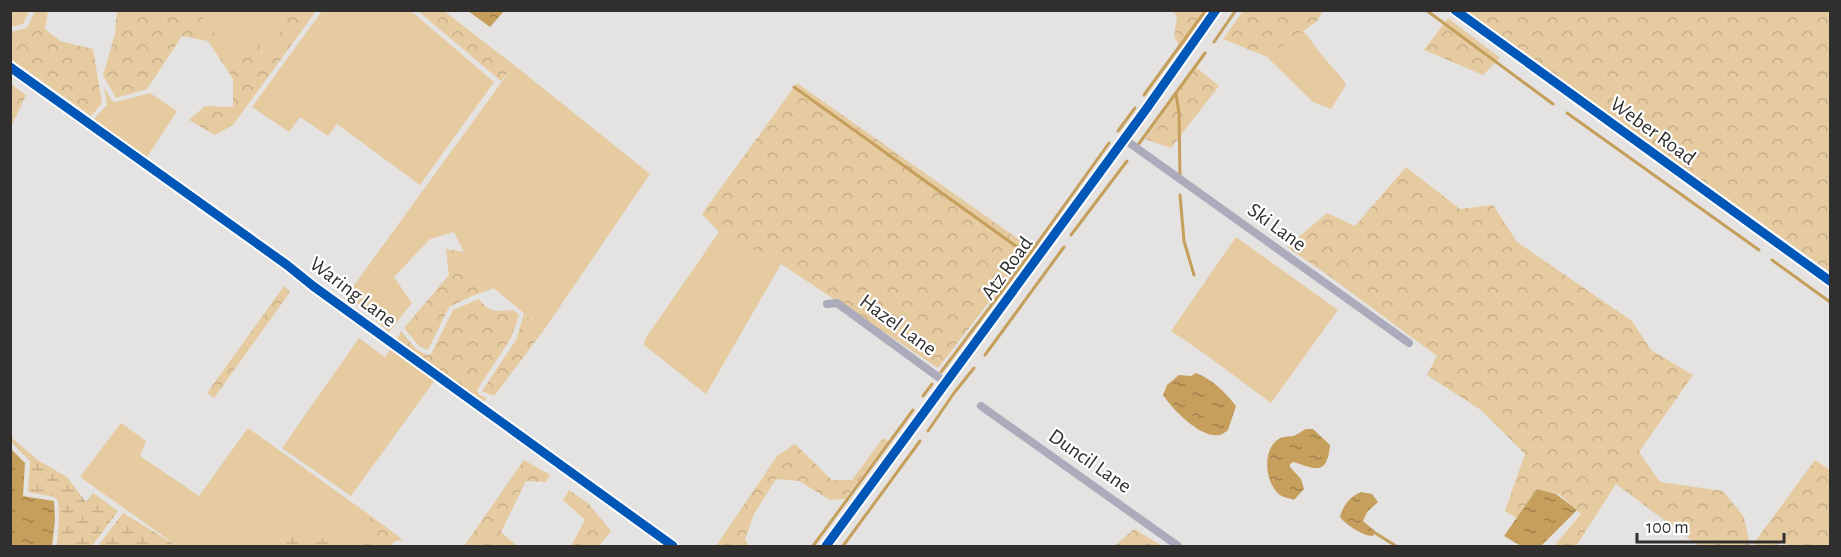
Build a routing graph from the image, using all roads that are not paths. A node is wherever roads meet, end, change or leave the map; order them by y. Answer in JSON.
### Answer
{"nodes":[{"id":1,"x":1216,"y":10,"type":"edge"},
{"id":2,"x":1455,"y":10,"type":"edge"},
{"id":3,"x":10,"y":67,"type":"edge"},
{"id":4,"x":1124,"y":139,"type":"junction"},
{"id":5,"x":1830,"y":281,"type":"edge"},
{"id":6,"x":827,"y":304,"type":"dead end"},
{"id":7,"x":1409,"y":343,"type":"dead end"},
{"id":8,"x":945,"y":382,"type":"junction"},
{"id":9,"x":981,"y":406,"type":"dead end"},
{"id":10,"x":673,"y":546,"type":"edge"},
{"id":11,"x":826,"y":546,"type":"edge"},
{"id":12,"x":1178,"y":546,"type":"edge"}],
"edges":[{"from":1,"to":4,"type":"street","name":"Atz Road"},
{"from":2,"to":5,"type":"street","name":"Weber Road"},
{"from":3,"to":10,"type":"street","name":"Waring Lane"},
{"from":4,"to":7,"type":"street","name":"Ski Lane"},
{"from":4,"to":8,"type":"street","name":"Atz Road"},
{"from":6,"to":8,"type":"street","name":"Hazel Lane"},
{"from":8,"to":11,"type":"street","name":"Atz Road"},
{"from":9,"to":12,"type":"street","name":"Duncil Lane"}]}
